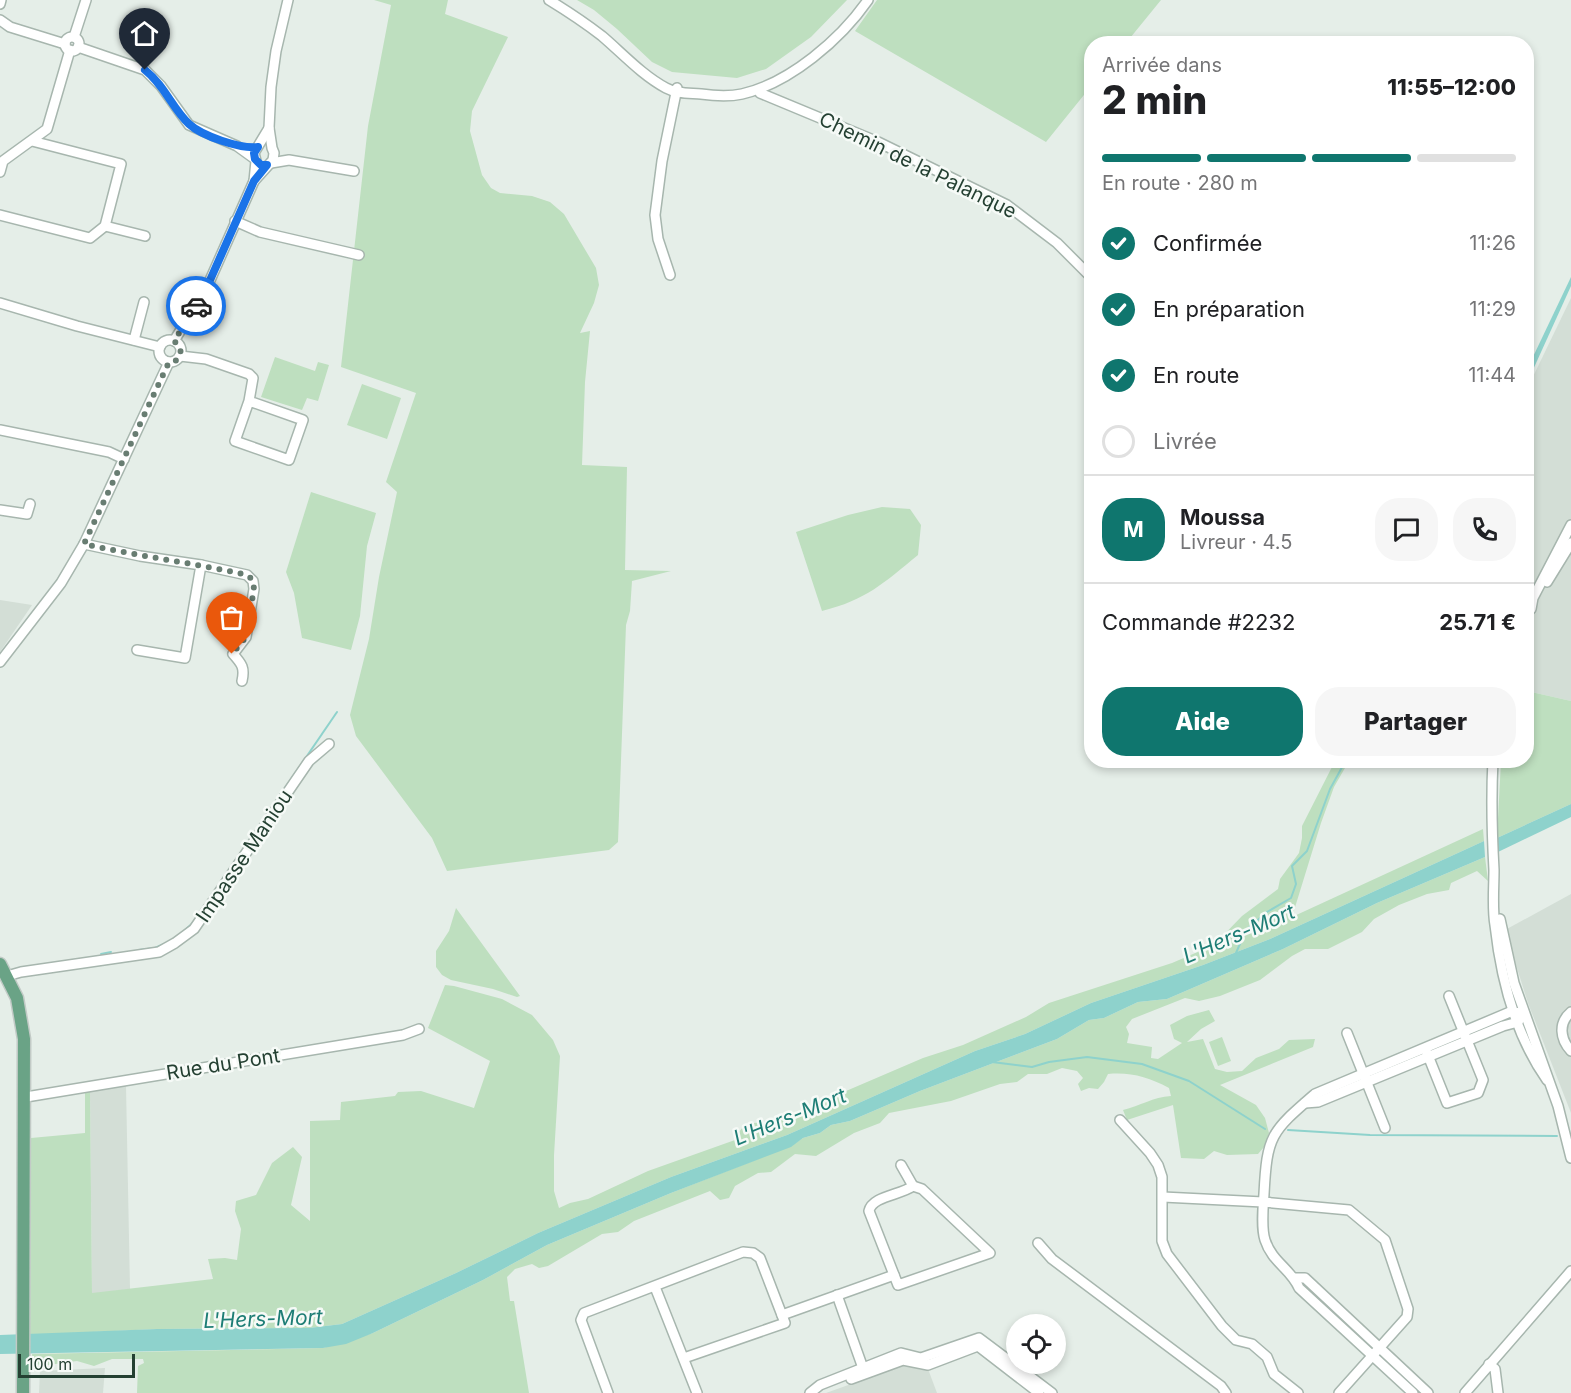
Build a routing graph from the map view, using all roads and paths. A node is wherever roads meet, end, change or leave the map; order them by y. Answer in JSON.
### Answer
{"nodes":[{"id":1,"x":86,"y":0,"type":"edge"},
{"id":2,"x":288,"y":0,"type":"edge"},
{"id":3,"x":549,"y":0,"type":"edge"},
{"id":4,"x":868,"y":0,"type":"edge"},
{"id":5,"x":0,"y":20,"type":"edge"},
{"id":6,"x":71,"y":47,"type":"junction"},
{"id":7,"x":676,"y":90,"type":"junction"},
{"id":8,"x":760,"y":93,"type":"dead end"},
{"id":9,"x":269,"y":128,"type":"junction"},
{"id":10,"x":32,"y":141,"type":"junction"},
{"id":11,"x":237,"y":146,"type":"junction"},
{"id":12,"x":259,"y":147,"type":"junction"},
{"id":13,"x":272,"y":149,"type":"junction"},
{"id":14,"x":255,"y":160,"type":"junction"},
{"id":15,"x":289,"y":160,"type":"junction"},
{"id":16,"x":269,"y":164,"type":"junction"},
{"id":17,"x":354,"y":171,"type":"dead end"},
{"id":18,"x":0,"y":172,"type":"edge"},
{"id":19,"x":254,"y":181,"type":"junction"},
{"id":20,"x":0,"y":215,"type":"edge"},
{"id":21,"x":235,"y":221,"type":"junction"},
{"id":22,"x":105,"y":226,"type":"junction"},
{"id":23,"x":145,"y":236,"type":"dead end"},
{"id":24,"x":358,"y":255,"type":"dead end"},
{"id":25,"x":1084,"y":270,"type":"edge"},
{"id":26,"x":670,"y":274,"type":"dead end"},
{"id":27,"x":144,"y":302,"type":"dead end"},
{"id":28,"x":0,"y":303,"type":"edge"},
{"id":29,"x":134,"y":340,"type":"junction"},
{"id":30,"x":174,"y":341,"type":"junction"},
{"id":31,"x":160,"y":347,"type":"junction"},
{"id":32,"x":180,"y":356,"type":"junction"},
{"id":33,"x":169,"y":362,"type":"junction"},
{"id":34,"x":249,"y":401,"type":"junction"},
{"id":35,"x":0,"y":430,"type":"edge"},
{"id":36,"x":124,"y":459,"type":"junction"},
{"id":37,"x":30,"y":504,"type":"dead end"},
{"id":38,"x":0,"y":510,"type":"edge"},
{"id":39,"x":1571,"y":525,"type":"edge"},
{"id":40,"x":1571,"y":543,"type":"edge"},
{"id":41,"x":84,"y":544,"type":"junction"},
{"id":42,"x":201,"y":565,"type":"junction"},
{"id":43,"x":1534,"y":598,"type":"edge"},
{"id":44,"x":1534,"y":600,"type":"edge"},
{"id":45,"x":137,"y":650,"type":"dead end"},
{"id":46,"x":0,"y":662,"type":"edge"},
{"id":47,"x":242,"y":681,"type":"dead end"},
{"id":48,"x":329,"y":744,"type":"dead end"},
{"id":49,"x":1493,"y":768,"type":"edge"},
{"id":50,"x":0,"y":964,"type":"edge"},
{"id":51,"x":7,"y":976,"type":"junction"},
{"id":52,"x":1449,"y":996,"type":"dead end"},
{"id":53,"x":1571,"y":1012,"type":"edge"},
{"id":54,"x":1518,"y":1015,"type":"junction"},
{"id":55,"x":419,"y":1029,"type":"dead end"},
{"id":56,"x":1347,"y":1033,"type":"dead end"},
{"id":57,"x":1466,"y":1036,"type":"junction"},
{"id":58,"x":1571,"y":1051,"type":"edge"},
{"id":59,"x":1427,"y":1052,"type":"junction"},
{"id":60,"x":1365,"y":1078,"type":"junction"},
{"id":61,"x":26,"y":1097,"type":"junction"},
{"id":62,"x":1119,"y":1119,"type":"dead end"},
{"id":63,"x":1385,"y":1128,"type":"dead end"},
{"id":64,"x":1570,"y":1146,"type":"edge"},
{"id":65,"x":1571,"y":1158,"type":"edge"},
{"id":66,"x":901,"y":1165,"type":"dead end"},
{"id":67,"x":913,"y":1186,"type":"junction"},
{"id":68,"x":1163,"y":1197,"type":"junction"},
{"id":69,"x":1263,"y":1202,"type":"junction"},
{"id":70,"x":1038,"y":1243,"type":"dead end"},
{"id":71,"x":1570,"y":1271,"type":"edge"},
{"id":72,"x":894,"y":1275,"type":"junction"},
{"id":73,"x":1295,"y":1278,"type":"junction"},
{"id":74,"x":655,"y":1287,"type":"junction"},
{"id":75,"x":837,"y":1295,"type":"junction"},
{"id":76,"x":782,"y":1315,"type":"junction"},
{"id":77,"x":1380,"y":1348,"type":"junction"},
{"id":78,"x":1372,"y":1357,"type":"junction"},
{"id":79,"x":684,"y":1358,"type":"junction"},
{"id":80,"x":1489,"y":1364,"type":"junction"},
{"id":81,"x":864,"y":1371,"type":"junction"},
{"id":82,"x":1479,"y":1376,"type":"junction"},
{"id":83,"x":23,"y":1393,"type":"edge"},
{"id":84,"x":608,"y":1393,"type":"edge"},
{"id":85,"x":697,"y":1393,"type":"edge"},
{"id":86,"x":810,"y":1393,"type":"edge"},
{"id":87,"x":819,"y":1393,"type":"edge"},
{"id":88,"x":1039,"y":1393,"type":"edge"},
{"id":89,"x":1052,"y":1393,"type":"edge"},
{"id":90,"x":1226,"y":1393,"type":"edge"},
{"id":91,"x":1298,"y":1393,"type":"edge"},
{"id":92,"x":1339,"y":1393,"type":"edge"},
{"id":93,"x":1413,"y":1393,"type":"edge"},
{"id":94,"x":1428,"y":1393,"type":"edge"},
{"id":95,"x":1457,"y":1393,"type":"edge"},
{"id":96,"x":1465,"y":1393,"type":"edge"},
{"id":97,"x":1498,"y":1393,"type":"edge"}],
"edges":[{"from":1,"to":6,"type":"street"},
{"from":2,"to":9,"type":"street"},
{"from":3,"to":7,"type":"street"},
{"from":4,"to":7,"type":"street"},
{"from":5,"to":6,"type":"street"},
{"from":6,"to":10,"type":"street"},
{"from":6,"to":11,"type":"street"},
{"from":7,"to":26,"type":"street"},
{"from":8,"to":25,"type":"street","name":"Chemin de la Palanque"},
{"from":9,"to":12,"type":"street"},
{"from":9,"to":13,"type":"street"},
{"from":10,"to":18,"type":"street"},
{"from":10,"to":22,"type":"street"},
{"from":11,"to":12,"type":"street"},
{"from":11,"to":14,"type":"street"},
{"from":12,"to":13,"type":"street"},
{"from":12,"to":14,"type":"street"},
{"from":13,"to":15,"type":"street"},
{"from":13,"to":16,"type":"street"},
{"from":14,"to":16,"type":"street"},
{"from":14,"to":19,"type":"street"},
{"from":15,"to":16,"type":"street"},
{"from":15,"to":17,"type":"street"},
{"from":16,"to":19,"type":"street"},
{"from":19,"to":21,"type":"street"},
{"from":20,"to":22,"type":"street"},
{"from":21,"to":24,"type":"street"},
{"from":21,"to":30,"type":"street"},
{"from":22,"to":23,"type":"street"},
{"from":27,"to":29,"type":"street"},
{"from":28,"to":29,"type":"street"},
{"from":29,"to":31,"type":"street"},
{"from":30,"to":31,"type":"street"},
{"from":30,"to":32,"type":"street"},
{"from":31,"to":33,"type":"street"},
{"from":32,"to":33,"type":"street"},
{"from":32,"to":34,"type":"street"},
{"from":33,"to":36,"type":"street"},
{"from":34,"to":34,"type":"street"},
{"from":35,"to":36,"type":"street"},
{"from":36,"to":41,"type":"street"},
{"from":37,"to":38,"type":"street"},
{"from":39,"to":43,"type":"street"},
{"from":40,"to":44,"type":"street"},
{"from":41,"to":42,"type":"street"},
{"from":41,"to":46,"type":"street"},
{"from":42,"to":45,"type":"street"},
{"from":42,"to":47,"type":"street"},
{"from":48,"to":51,"type":"street","name":"Impasse Maniou"},
{"from":49,"to":54,"type":"street"},
{"from":50,"to":51,"type":"main road"},
{"from":51,"to":61,"type":"main road"},
{"from":52,"to":57,"type":"street"},
{"from":53,"to":58,"type":"street"},
{"from":54,"to":57,"type":"street"},
{"from":54,"to":64,"type":"street"},
{"from":55,"to":61,"type":"street","name":"Rue du Pont"},
{"from":56,"to":60,"type":"street"},
{"from":57,"to":59,"type":"street"},
{"from":57,"to":59,"type":"street"},
{"from":59,"to":60,"type":"street"},
{"from":60,"to":63,"type":"street"},
{"from":60,"to":69,"type":"street"},
{"from":61,"to":83,"type":"main road"},
{"from":62,"to":68,"type":"street"},
{"from":64,"to":65,"type":"street"},
{"from":66,"to":67,"type":"street"},
{"from":67,"to":72,"type":"street"},
{"from":67,"to":72,"type":"street"},
{"from":68,"to":69,"type":"street"},
{"from":68,"to":91,"type":"street"},
{"from":69,"to":73,"type":"street"},
{"from":69,"to":77,"type":"street"},
{"from":70,"to":90,"type":"street"},
{"from":71,"to":80,"type":"street"},
{"from":72,"to":75,"type":"street"},
{"from":73,"to":77,"type":"street"},
{"from":73,"to":78,"type":"street"},
{"from":74,"to":76,"type":"street"},
{"from":74,"to":79,"type":"street"},
{"from":74,"to":84,"type":"street"},
{"from":75,"to":76,"type":"street"},
{"from":75,"to":81,"type":"street"},
{"from":76,"to":79,"type":"street"},
{"from":77,"to":78,"type":"street"},
{"from":77,"to":94,"type":"street"},
{"from":78,"to":92,"type":"street"},
{"from":78,"to":93,"type":"street"},
{"from":79,"to":85,"type":"street"},
{"from":80,"to":82,"type":"street"},
{"from":80,"to":97,"type":"street"},
{"from":81,"to":86,"type":"street"},
{"from":81,"to":87,"type":"street"},
{"from":81,"to":88,"type":"street"},
{"from":81,"to":89,"type":"street"},
{"from":82,"to":95,"type":"street"},
{"from":82,"to":96,"type":"street"}]}
